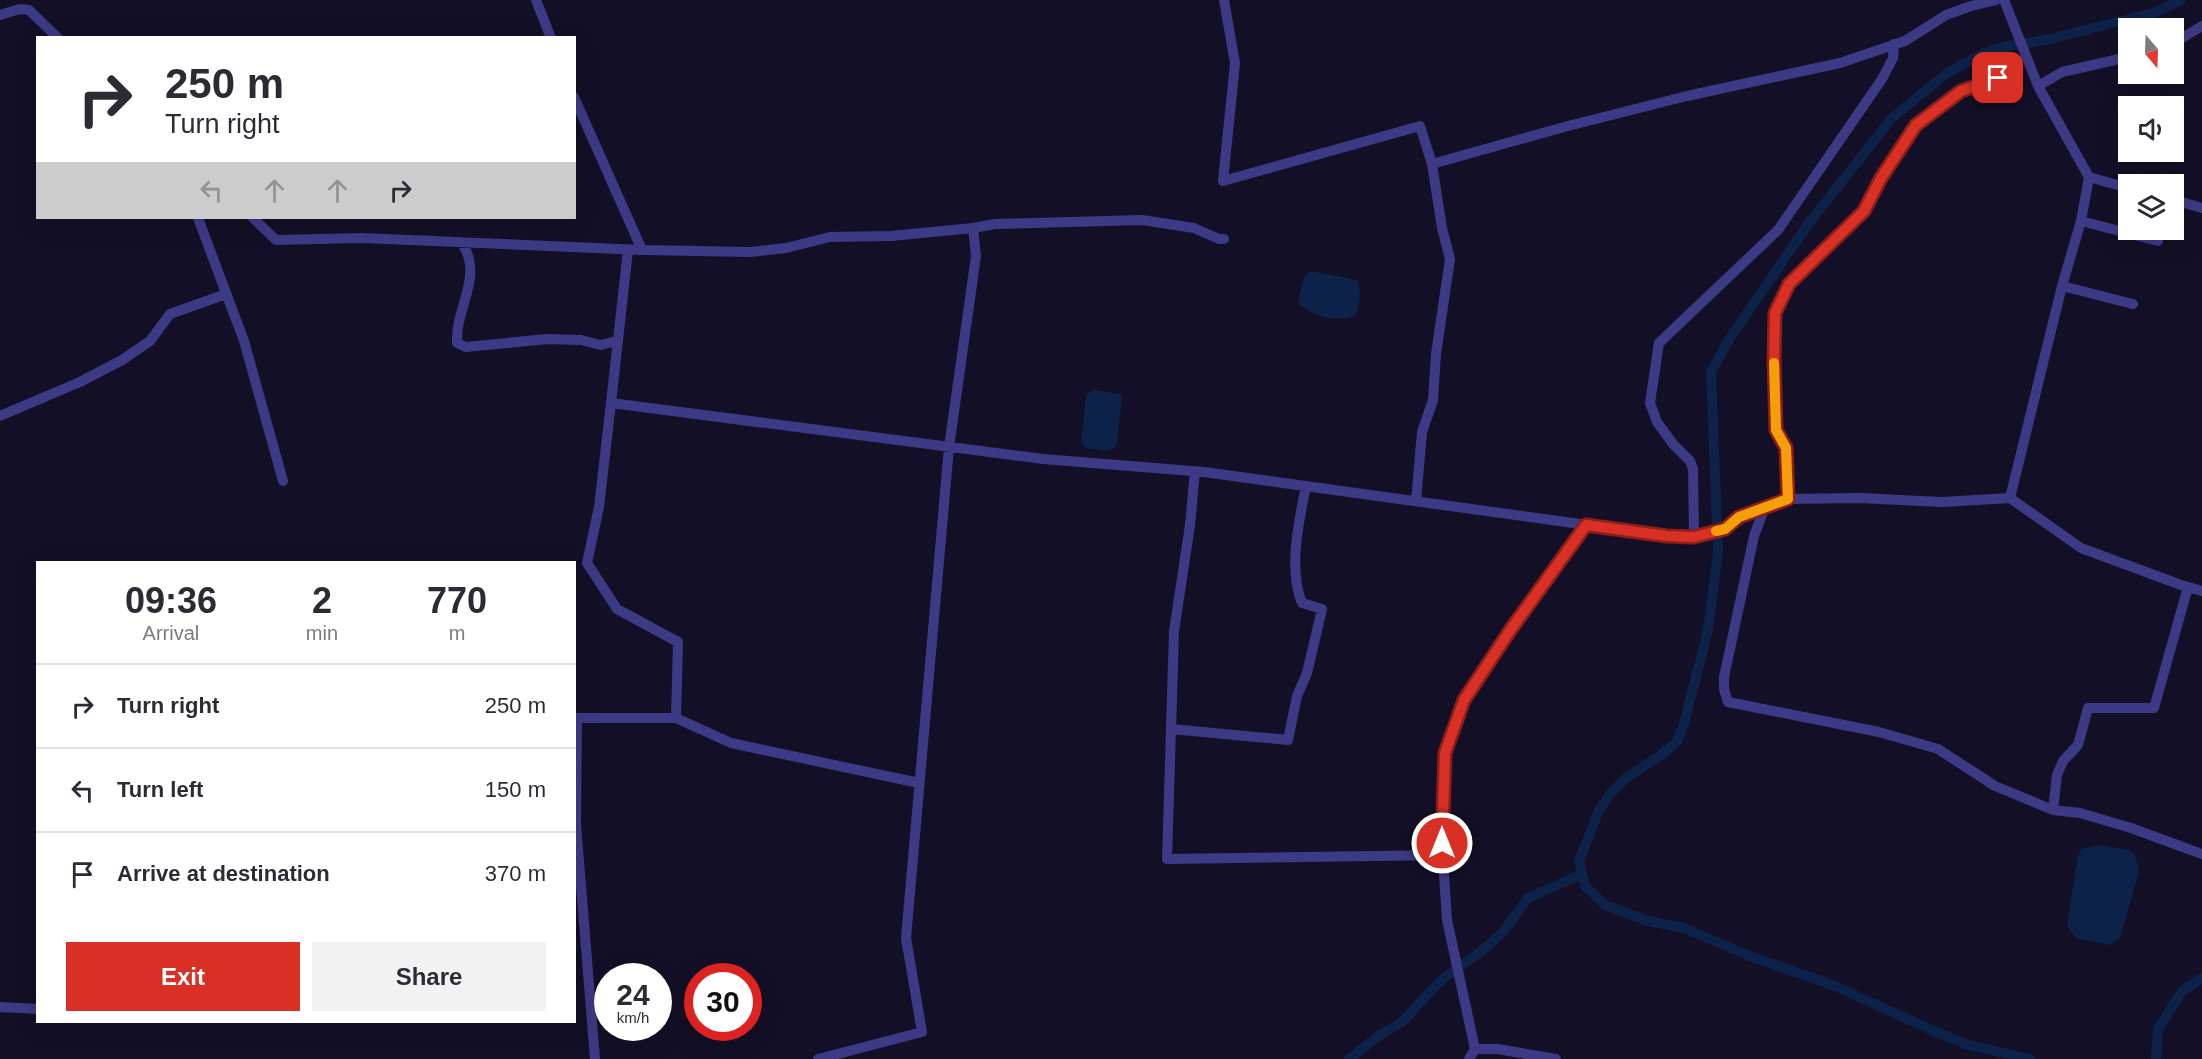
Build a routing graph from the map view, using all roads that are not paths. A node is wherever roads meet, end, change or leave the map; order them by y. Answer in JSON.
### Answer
{"nodes":[{"id":1,"x":536,"y":0,"type":"edge"},
{"id":2,"x":1224,"y":0,"type":"edge"},
{"id":3,"x":2002,"y":0,"type":"edge"},
{"id":4,"x":0,"y":15,"type":"edge"},
{"id":5,"x":2202,"y":26,"type":"edge"},
{"id":6,"x":56,"y":36,"type":"edge"},
{"id":7,"x":550,"y":36,"type":"edge"},
{"id":8,"x":2184,"y":37,"type":"edge"},
{"id":9,"x":1894,"y":44,"type":"junction"},
{"id":10,"x":2118,"y":59,"type":"edge"},
{"id":11,"x":1998,"y":78,"type":"dead end"},
{"id":12,"x":2037,"y":82,"type":"junction"},
{"id":13,"x":576,"y":102,"type":"edge"},
{"id":14,"x":1432,"y":164,"type":"junction"},
{"id":15,"x":2089,"y":177,"type":"junction"},
{"id":16,"x":2118,"y":185,"type":"edge"},
{"id":17,"x":2184,"y":204,"type":"edge"},
{"id":18,"x":2202,"y":208,"type":"edge"},
{"id":19,"x":198,"y":219,"type":"edge"},
{"id":20,"x":254,"y":219,"type":"edge"},
{"id":21,"x":2081,"y":221,"type":"junction"},
{"id":22,"x":973,"y":228,"type":"junction"},
{"id":23,"x":1224,"y":239,"type":"dead end"},
{"id":24,"x":2158,"y":241,"type":"dead end"},
{"id":25,"x":461,"y":242,"type":"junction"},
{"id":26,"x":628,"y":250,"type":"junction"},
{"id":27,"x":642,"y":250,"type":"junction"},
{"id":28,"x":2062,"y":286,"type":"junction"},
{"id":29,"x":226,"y":294,"type":"junction"},
{"id":30,"x":2133,"y":304,"type":"dead end"},
{"id":31,"x":617,"y":346,"type":"junction"},
{"id":32,"x":610,"y":403,"type":"junction"},
{"id":33,"x":0,"y":416,"type":"edge"},
{"id":34,"x":950,"y":447,"type":"junction"},
{"id":35,"x":1195,"y":471,"type":"junction"},
{"id":36,"x":283,"y":481,"type":"dead end"},
{"id":37,"x":1306,"y":486,"type":"junction"},
{"id":38,"x":2010,"y":498,"type":"junction"},
{"id":39,"x":1788,"y":499,"type":"junction"},
{"id":40,"x":1416,"y":501,"type":"junction"},
{"id":41,"x":1765,"y":507,"type":"junction"},
{"id":42,"x":1586,"y":525,"type":"junction"},
{"id":43,"x":1694,"y":537,"type":"junction"},
{"id":44,"x":2188,"y":587,"type":"junction"},
{"id":45,"x":2202,"y":591,"type":"edge"},
{"id":46,"x":676,"y":718,"type":"junction"},
{"id":47,"x":1172,"y":729,"type":"junction"},
{"id":48,"x":919,"y":783,"type":"junction"},
{"id":49,"x":2053,"y":810,"type":"junction"},
{"id":50,"x":2202,"y":854,"type":"edge"},
{"id":51,"x":1443,"y":855,"type":"junction"},
{"id":52,"x":580,"y":936,"type":"edge"},
{"id":53,"x":0,"y":1007,"type":"edge"},
{"id":54,"x":36,"y":1009,"type":"edge"},
{"id":55,"x":1475,"y":1049,"type":"junction"},
{"id":56,"x":595,"y":1059,"type":"edge"},
{"id":57,"x":818,"y":1059,"type":"edge"},
{"id":58,"x":1469,"y":1059,"type":"edge"},
{"id":59,"x":1556,"y":1059,"type":"edge"}],
"edges":[{"from":1,"to":7,"type":"street"},
{"from":2,"to":14,"type":"street"},
{"from":3,"to":9,"type":"street"},
{"from":3,"to":12,"type":"street"},
{"from":4,"to":6,"type":"street"},
{"from":5,"to":8,"type":"street"},
{"from":9,"to":14,"type":"street"},
{"from":9,"to":43,"type":"street"},
{"from":10,"to":12,"type":"street"},
{"from":11,"to":39,"type":"street"},
{"from":12,"to":15,"type":"street"},
{"from":13,"to":27,"type":"street"},
{"from":14,"to":40,"type":"street"},
{"from":15,"to":16,"type":"street"},
{"from":15,"to":21,"type":"street"},
{"from":17,"to":18,"type":"street"},
{"from":19,"to":29,"type":"street"},
{"from":20,"to":25,"type":"street"},
{"from":21,"to":24,"type":"street"},
{"from":21,"to":28,"type":"street"},
{"from":22,"to":23,"type":"street"},
{"from":22,"to":27,"type":"street"},
{"from":22,"to":34,"type":"street"},
{"from":25,"to":26,"type":"street"},
{"from":25,"to":31,"type":"street"},
{"from":26,"to":27,"type":"street"},
{"from":26,"to":31,"type":"street"},
{"from":28,"to":30,"type":"street"},
{"from":28,"to":38,"type":"street"},
{"from":29,"to":33,"type":"street"},
{"from":29,"to":36,"type":"street"},
{"from":31,"to":32,"type":"street"},
{"from":32,"to":34,"type":"street"},
{"from":32,"to":46,"type":"street"},
{"from":34,"to":35,"type":"street"},
{"from":34,"to":48,"type":"street"},
{"from":35,"to":37,"type":"street"},
{"from":35,"to":47,"type":"street"},
{"from":37,"to":40,"type":"street"},
{"from":37,"to":47,"type":"street"},
{"from":38,"to":39,"type":"street"},
{"from":38,"to":44,"type":"street"},
{"from":39,"to":41,"type":"street"},
{"from":40,"to":42,"type":"street"},
{"from":41,"to":43,"type":"street"},
{"from":41,"to":49,"type":"street"},
{"from":42,"to":43,"type":"street"},
{"from":42,"to":51,"type":"street"},
{"from":44,"to":45,"type":"street"},
{"from":44,"to":49,"type":"street"},
{"from":46,"to":48,"type":"street"},
{"from":46,"to":52,"type":"street"},
{"from":47,"to":51,"type":"street"},
{"from":48,"to":57,"type":"street"},
{"from":49,"to":50,"type":"street"},
{"from":51,"to":55,"type":"street"},
{"from":52,"to":56,"type":"street"},
{"from":53,"to":54,"type":"street"},
{"from":55,"to":58,"type":"street"},
{"from":55,"to":59,"type":"street"}]}
